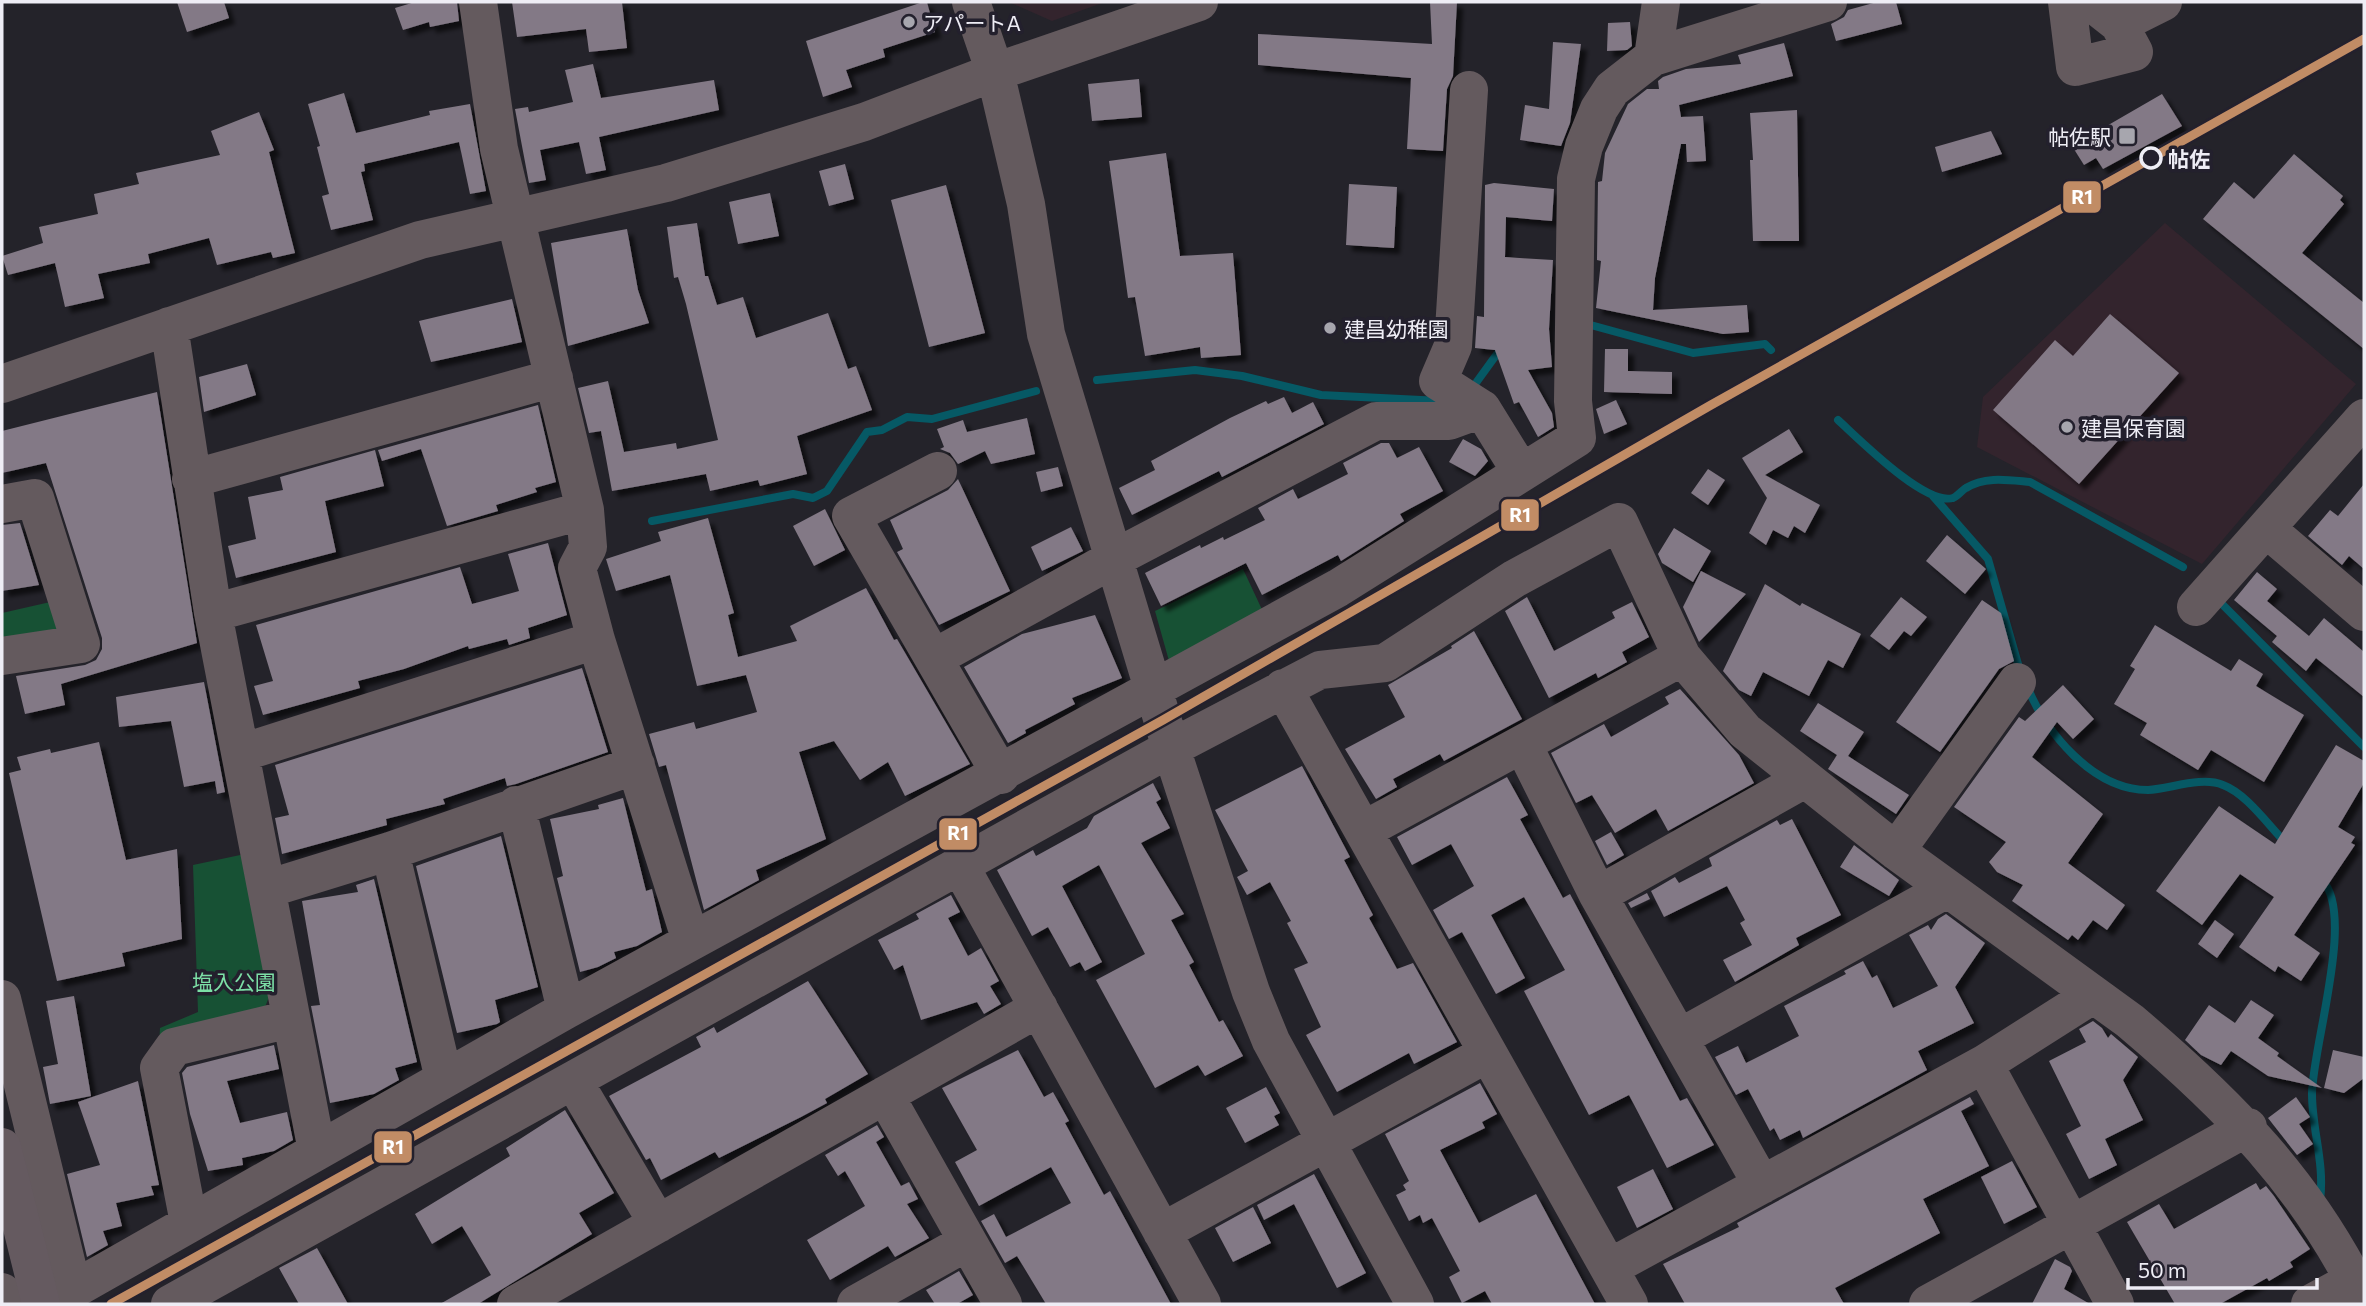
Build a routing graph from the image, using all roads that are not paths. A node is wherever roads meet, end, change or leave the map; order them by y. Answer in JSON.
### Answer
{"nodes":[{"id":1,"x":478,"y":2,"type":"edge"},
{"id":2,"x":971,"y":2,"type":"edge"},
{"id":3,"x":1199,"y":2,"type":"edge"},
{"id":4,"x":1661,"y":2,"type":"edge"},
{"id":5,"x":1828,"y":2,"type":"edge"},
{"id":6,"x":2067,"y":2,"type":"edge"},
{"id":7,"x":2163,"y":2,"type":"edge"},
{"id":8,"x":2115,"y":26,"type":"edge"},
{"id":9,"x":1653,"y":57,"type":"junction"},
{"id":10,"x":995,"y":72,"type":"junction"},
{"id":11,"x":1469,"y":90,"type":"dead end"},
{"id":12,"x":515,"y":215,"type":"junction"},
{"id":13,"x":169,"y":326,"type":"junction"},
{"id":14,"x":554,"y":378,"type":"junction"},
{"id":15,"x":2,"y":384,"type":"edge"},
{"id":16,"x":1482,"y":409,"type":"junction"},
{"id":17,"x":2364,"y":418,"type":"edge"},
{"id":18,"x":938,"y":471,"type":"dead end"},
{"id":19,"x":1521,"y":472,"type":"junction"},
{"id":20,"x":191,"y":479,"type":"junction"},
{"id":21,"x":2,"y":504,"type":"edge"},
{"id":22,"x":584,"y":510,"type":"junction"},
{"id":23,"x":2268,"y":530,"type":"junction"},
{"id":24,"x":1115,"y":558,"type":"junction"},
{"id":25,"x":2196,"y":607,"type":"dead end"},
{"id":26,"x":213,"y":612,"type":"junction"},
{"id":27,"x":2364,"y":612,"type":"edge"},
{"id":28,"x":596,"y":640,"type":"junction"},
{"id":29,"x":1682,"y":657,"type":"junction"},
{"id":30,"x":934,"y":658,"type":"junction"},
{"id":31,"x":4,"y":666,"type":"edge"},
{"id":32,"x":2017,"y":681,"type":"dead end"},
{"id":33,"x":1154,"y":688,"type":"junction"},
{"id":34,"x":1283,"y":688,"type":"junction"},
{"id":35,"x":1523,"y":745,"type":"junction"},
{"id":36,"x":1171,"y":748,"type":"junction"},
{"id":37,"x":241,"y":753,"type":"junction"},
{"id":38,"x":636,"y":765,"type":"junction"},
{"id":39,"x":1001,"y":775,"type":"junction"},
{"id":40,"x":1803,"y":780,"type":"junction"},
{"id":41,"x":516,"y":806,"type":"junction"},
{"id":42,"x":1364,"y":831,"type":"junction"},
{"id":43,"x":390,"y":850,"type":"junction"},
{"id":44,"x":1896,"y":851,"type":"junction"},
{"id":45,"x":959,"y":864,"type":"junction"},
{"id":46,"x":267,"y":889,"type":"junction"},
{"id":47,"x":1947,"y":889,"type":"junction"},
{"id":48,"x":1598,"y":894,"type":"junction"},
{"id":49,"x":691,"y":941,"type":"junction"},
{"id":50,"x":2091,"y":996,"type":"junction"},
{"id":51,"x":2,"y":999,"type":"edge"},
{"id":52,"x":1038,"y":1008,"type":"junction"},
{"id":53,"x":566,"y":1010,"type":"junction"},
{"id":54,"x":290,"y":1019,"type":"junction"},
{"id":55,"x":1679,"y":1038,"type":"junction"},
{"id":56,"x":1488,"y":1053,"type":"junction"},
{"id":57,"x":1984,"y":1064,"type":"junction"},
{"id":58,"x":444,"y":1079,"type":"junction"},
{"id":59,"x":573,"y":1080,"type":"junction"},
{"id":60,"x":885,"y":1095,"type":"junction"},
{"id":61,"x":2248,"y":1128,"type":"junction"},
{"id":62,"x":1325,"y":1142,"type":"junction"},
{"id":63,"x":2,"y":1147,"type":"edge"},
{"id":64,"x":317,"y":1151,"type":"junction"},
{"id":65,"x":1762,"y":1185,"type":"junction"},
{"id":66,"x":189,"y":1223,"type":"junction"},
{"id":67,"x":658,"y":1224,"type":"junction"},
{"id":68,"x":2071,"y":1227,"type":"junction"},
{"id":69,"x":1162,"y":1232,"type":"junction"},
{"id":70,"x":967,"y":1242,"type":"junction"},
{"id":71,"x":1609,"y":1268,"type":"junction"},
{"id":72,"x":2359,"y":1291,"type":"edge"},
{"id":73,"x":2,"y":1292,"type":"edge"},
{"id":74,"x":54,"y":1299,"type":"edge"},
{"id":75,"x":5,"y":1304,"type":"edge"},
{"id":76,"x":170,"y":1304,"type":"edge"},
{"id":77,"x":516,"y":1304,"type":"edge"},
{"id":78,"x":856,"y":1304,"type":"edge"},
{"id":79,"x":1003,"y":1304,"type":"edge"},
{"id":80,"x":1202,"y":1304,"type":"edge"},
{"id":81,"x":1415,"y":1304,"type":"edge"},
{"id":82,"x":1629,"y":1304,"type":"edge"},
{"id":83,"x":1928,"y":1304,"type":"edge"},
{"id":84,"x":2115,"y":1304,"type":"edge"},
{"id":85,"x":2309,"y":1304,"type":"edge"}],
"edges":[{"from":1,"to":12,"type":"street"},
{"from":2,"to":10,"type":"street"},
{"from":3,"to":10,"type":"street"},
{"from":4,"to":9,"type":"street"},
{"from":5,"to":9,"type":"street"},
{"from":6,"to":8,"type":"street"},
{"from":7,"to":8,"type":"street"},
{"from":9,"to":19,"type":"street"},
{"from":10,"to":12,"type":"street"},
{"from":10,"to":24,"type":"street"},
{"from":11,"to":16,"type":"street"},
{"from":12,"to":13,"type":"street"},
{"from":12,"to":14,"type":"street"},
{"from":13,"to":15,"type":"street"},
{"from":13,"to":20,"type":"street"},
{"from":14,"to":20,"type":"street"},
{"from":14,"to":22,"type":"street"},
{"from":16,"to":19,"type":"street"},
{"from":16,"to":24,"type":"street"},
{"from":17,"to":23,"type":"street"},
{"from":18,"to":30,"type":"street"},
{"from":19,"to":33,"type":"street"},
{"from":20,"to":26,"type":"street"},
{"from":21,"to":31,"type":"street"},
{"from":22,"to":26,"type":"street"},
{"from":22,"to":28,"type":"street"},
{"from":23,"to":25,"type":"street"},
{"from":23,"to":27,"type":"street"},
{"from":24,"to":30,"type":"street"},
{"from":24,"to":33,"type":"street"},
{"from":26,"to":37,"type":"street"},
{"from":28,"to":37,"type":"street"},
{"from":28,"to":38,"type":"street"},
{"from":29,"to":34,"type":"street"},
{"from":29,"to":35,"type":"street"},
{"from":29,"to":40,"type":"street"},
{"from":30,"to":39,"type":"street"},
{"from":32,"to":44,"type":"street"},
{"from":33,"to":36,"type":"street"},
{"from":33,"to":39,"type":"street"},
{"from":34,"to":36,"type":"street"},
{"from":34,"to":42,"type":"street"},
{"from":35,"to":42,"type":"street"},
{"from":35,"to":48,"type":"street"},
{"from":36,"to":45,"type":"street"},
{"from":36,"to":62,"type":"street"},
{"from":37,"to":46,"type":"street"},
{"from":38,"to":41,"type":"street"},
{"from":38,"to":49,"type":"street"},
{"from":39,"to":49,"type":"street"},
{"from":40,"to":44,"type":"street"},
{"from":40,"to":48,"type":"street"},
{"from":41,"to":43,"type":"street"},
{"from":41,"to":53,"type":"street"},
{"from":42,"to":56,"type":"street"},
{"from":43,"to":46,"type":"street"},
{"from":43,"to":58,"type":"street"},
{"from":44,"to":47,"type":"street"},
{"from":45,"to":52,"type":"street"},
{"from":45,"to":59,"type":"street"},
{"from":46,"to":54,"type":"street"},
{"from":47,"to":50,"type":"street"},
{"from":47,"to":55,"type":"street"},
{"from":48,"to":55,"type":"street"},
{"from":49,"to":53,"type":"street"},
{"from":50,"to":57,"type":"street"},
{"from":50,"to":61,"type":"street"},
{"from":51,"to":74,"type":"street"},
{"from":52,"to":60,"type":"street"},
{"from":52,"to":69,"type":"street"},
{"from":53,"to":58,"type":"street"},
{"from":54,"to":64,"type":"street"},
{"from":54,"to":66,"type":"street"},
{"from":55,"to":65,"type":"street"},
{"from":56,"to":62,"type":"street"},
{"from":56,"to":71,"type":"street"},
{"from":57,"to":65,"type":"street"},
{"from":57,"to":68,"type":"street"},
{"from":58,"to":64,"type":"street"},
{"from":59,"to":67,"type":"street"},
{"from":59,"to":76,"type":"street"},
{"from":60,"to":67,"type":"street"},
{"from":60,"to":70,"type":"street"},
{"from":61,"to":68,"type":"street"},
{"from":61,"to":72,"type":"street"},
{"from":62,"to":69,"type":"street"},
{"from":62,"to":81,"type":"street"},
{"from":63,"to":74,"type":"main road"},
{"from":64,"to":66,"type":"street"},
{"from":65,"to":71,"type":"street"},
{"from":66,"to":74,"type":"street"},
{"from":67,"to":77,"type":"street"},
{"from":68,"to":83,"type":"street"},
{"from":68,"to":84,"type":"street"},
{"from":69,"to":80,"type":"street"},
{"from":70,"to":78,"type":"street"},
{"from":70,"to":79,"type":"street"},
{"from":71,"to":82,"type":"street"},
{"from":72,"to":85,"type":"street"},
{"from":73,"to":75,"type":"street"}]}
